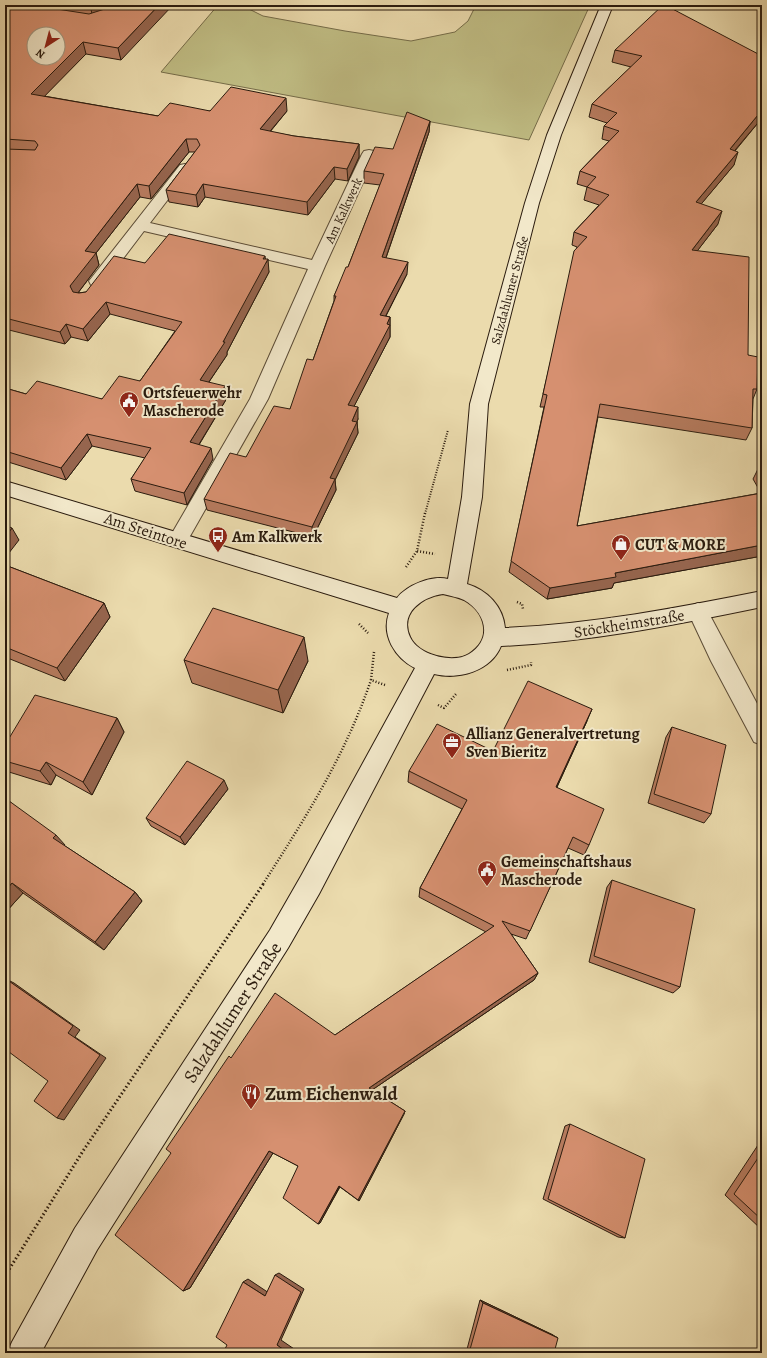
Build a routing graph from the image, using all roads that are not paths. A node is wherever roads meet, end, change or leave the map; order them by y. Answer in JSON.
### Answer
{"nodes":[{"id":1,"x":608,"y":5,"type":"edge"},
{"id":2,"x":369,"y":154,"type":"dead end"},
{"id":3,"x":194,"y":156,"type":"edge"},
{"id":4,"x":141,"y":226,"type":"junction"},
{"id":5,"x":317,"y":266,"type":"junction"},
{"id":6,"x":87,"y":293,"type":"edge"},
{"id":7,"x":5,"y":488,"type":"edge"},
{"id":8,"x":178,"y":540,"type":"junction"},
{"id":9,"x":456,"y":587,"type":"junction"},
{"id":10,"x":762,"y":599,"type":"edge"},
{"id":11,"x":401,"y":608,"type":"junction"},
{"id":12,"x":698,"y":612,"type":"junction"},
{"id":13,"x":495,"y":637,"type":"junction"},
{"id":14,"x":428,"y":664,"type":"junction"},
{"id":15,"x":762,"y":735,"type":"edge"},
{"id":16,"x":23,"y":1353,"type":"edge"}],
"edges":[{"from":1,"to":9,"type":"main road","name":"Salzdahlumer Straße"},
{"from":2,"to":5,"type":"main road","name":"Am Kalkwerk"},
{"from":3,"to":4,"type":"main road"},
{"from":4,"to":5,"type":"main road"},
{"from":4,"to":6,"type":"main road"},
{"from":5,"to":8,"type":"main road","name":"Am Kalkwerk"},
{"from":7,"to":8,"type":"main road","name":"Am Steintore"},
{"from":8,"to":11,"type":"main road","name":"Am Steintore"},
{"from":9,"to":11,"type":"main road"},
{"from":9,"to":13,"type":"main road"},
{"from":10,"to":12,"type":"main road","name":"Stöckheimstraße"},
{"from":11,"to":14,"type":"main road"},
{"from":12,"to":13,"type":"main road","name":"Stöckheimstraße"},
{"from":12,"to":15,"type":"main road"},
{"from":13,"to":14,"type":"main road"},
{"from":14,"to":16,"type":"main road","name":"Salzdahlumer Straße"}]}
